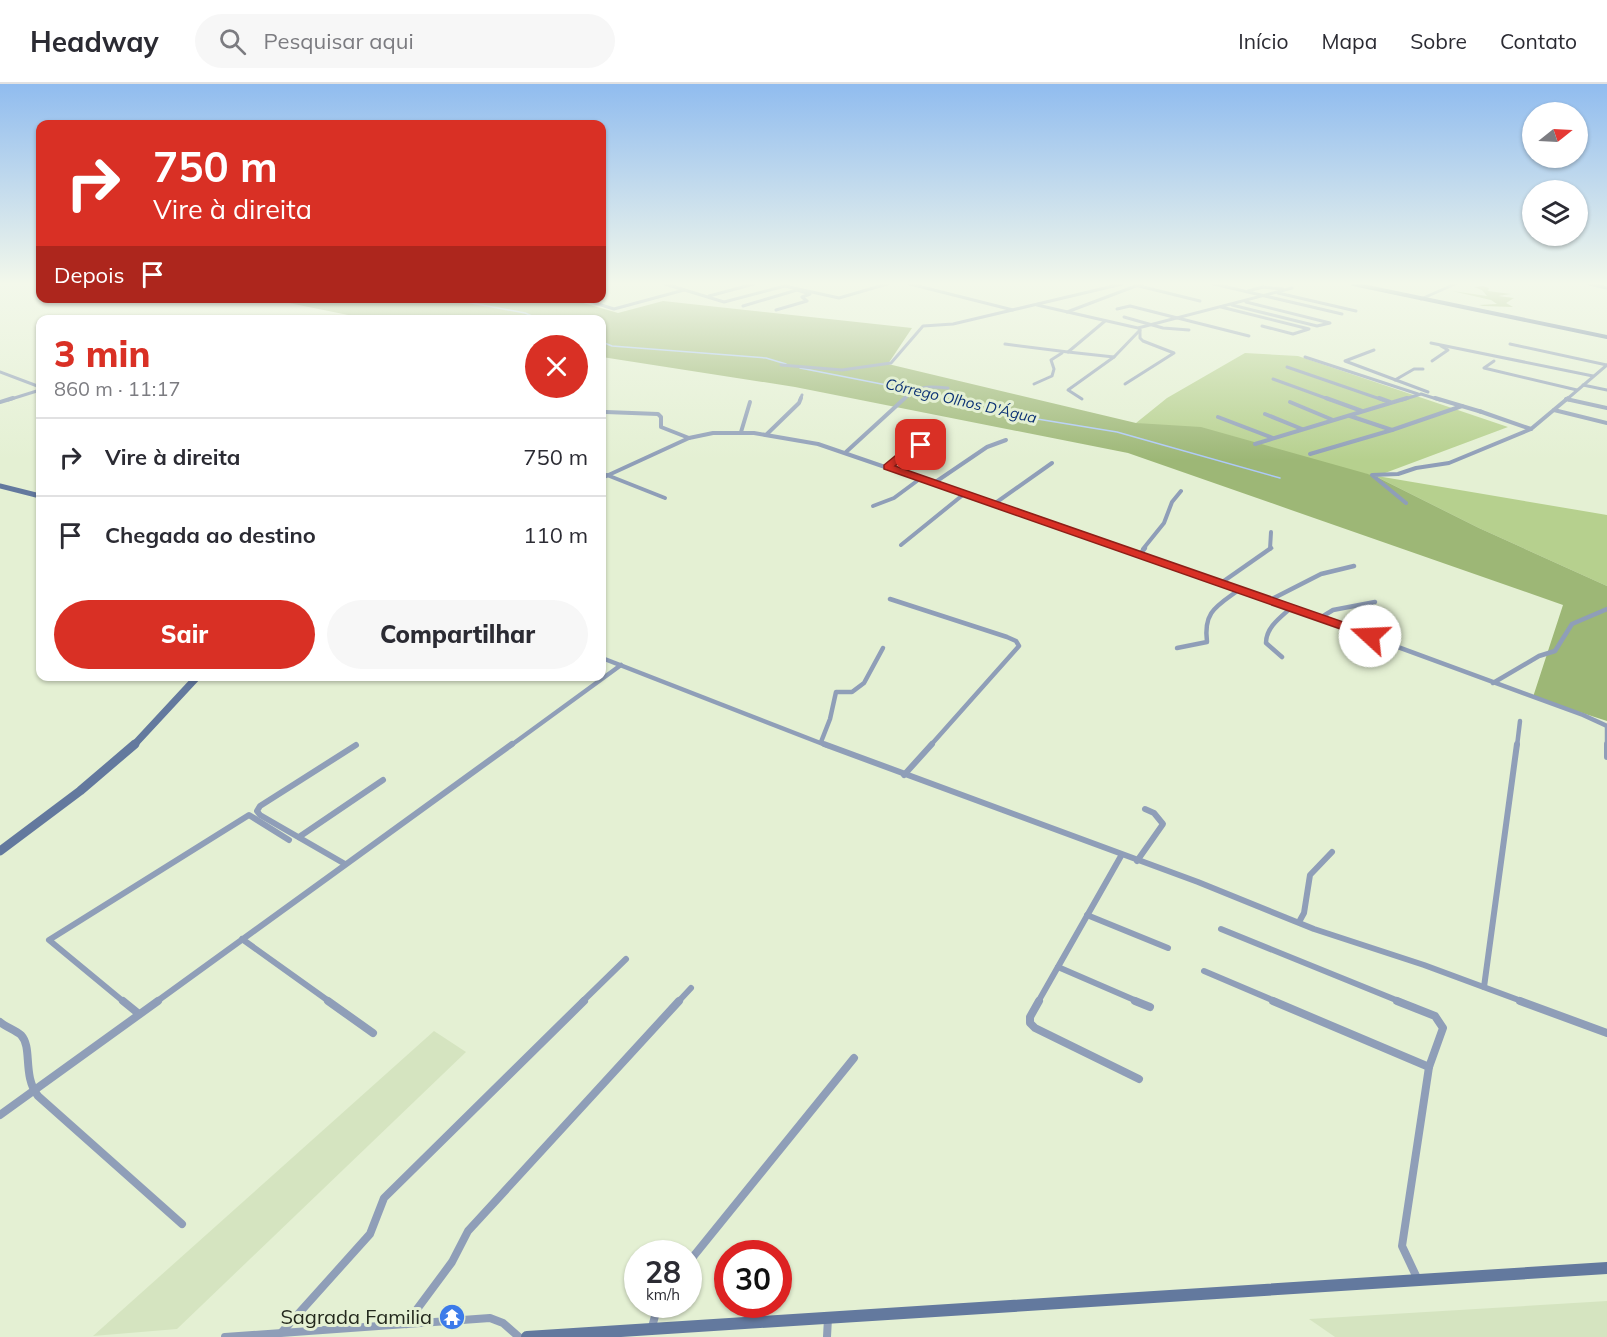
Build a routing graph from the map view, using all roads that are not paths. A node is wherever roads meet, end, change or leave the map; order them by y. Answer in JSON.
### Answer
{"nodes":[{"id":1,"x":909,"y":342,"type":"edge"},
{"id":2,"x":1079,"y":342,"type":"edge"},
{"id":3,"x":1127,"y":342,"type":"edge"},
{"id":4,"x":1147,"y":342,"type":"edge"},
{"id":5,"x":1434,"y":342,"type":"edge"},
{"id":6,"x":1438,"y":342,"type":"edge"},
{"id":7,"x":1005,"y":344,"type":"dead end"},
{"id":8,"x":1510,"y":344,"type":"dead end"},
{"id":9,"x":1374,"y":350,"type":"dead end"},
{"id":10,"x":1063,"y":352,"type":"junction"},
{"id":11,"x":1068,"y":352,"type":"junction"},
{"id":12,"x":1114,"y":357,"type":"junction"},
{"id":13,"x":1305,"y":357,"type":"dead end"},
{"id":14,"x":1432,"y":361,"type":"dead end"},
{"id":15,"x":1494,"y":361,"type":"dead end"},
{"id":16,"x":782,"y":365,"type":"dead end"},
{"id":17,"x":1607,"y":365,"type":"edge"},
{"id":18,"x":1287,"y":367,"type":"dead end"},
{"id":19,"x":1423,"y":369,"type":"dead end"},
{"id":20,"x":1599,"y":371,"type":"junction"},
{"id":21,"x":0,"y":372,"type":"edge"},
{"id":22,"x":1607,"y":373,"type":"edge"},
{"id":23,"x":1593,"y":376,"type":"junction"},
{"id":24,"x":1273,"y":379,"type":"dead end"},
{"id":25,"x":1395,"y":380,"type":"junction"},
{"id":26,"x":1034,"y":384,"type":"dead end"},
{"id":27,"x":1125,"y":384,"type":"dead end"},
{"id":28,"x":1583,"y":385,"type":"junction"},
{"id":29,"x":36,"y":387,"type":"edge"},
{"id":30,"x":948,"y":388,"type":"dead end"},
{"id":31,"x":36,"y":390,"type":"edge"},
{"id":32,"x":1577,"y":390,"type":"junction"},
{"id":33,"x":1607,"y":390,"type":"edge"},
{"id":34,"x":1418,"y":394,"type":"junction"},
{"id":35,"x":802,"y":395,"type":"dead end"},
{"id":36,"x":1082,"y":399,"type":"dead end"},
{"id":37,"x":1566,"y":399,"type":"junction"},
{"id":38,"x":0,"y":402,"type":"edge"},
{"id":39,"x":750,"y":402,"type":"dead end"},
{"id":40,"x":1290,"y":402,"type":"dead end"},
{"id":41,"x":1392,"y":402,"type":"junction"},
{"id":42,"x":1462,"y":406,"type":"junction"},
{"id":43,"x":1607,"y":408,"type":"edge"},
{"id":44,"x":1554,"y":410,"type":"junction"},
{"id":45,"x":1363,"y":411,"type":"junction"},
{"id":46,"x":606,"y":412,"type":"dead end"},
{"id":47,"x":1482,"y":412,"type":"junction"},
{"id":48,"x":1265,"y":414,"type":"dead end"},
{"id":49,"x":1349,"y":416,"type":"junction"},
{"id":50,"x":1218,"y":417,"type":"dead end"},
{"id":51,"x":1334,"y":420,"type":"junction"},
{"id":52,"x":1607,"y":423,"type":"edge"},
{"id":53,"x":1304,"y":429,"type":"junction"},
{"id":54,"x":1531,"y":429,"type":"junction"},
{"id":55,"x":1392,"y":430,"type":"junction"},
{"id":56,"x":741,"y":432,"type":"junction"},
{"id":57,"x":938,"y":434,"type":"dead end"},
{"id":58,"x":766,"y":435,"type":"junction"},
{"id":59,"x":689,"y":438,"type":"junction"},
{"id":60,"x":1274,"y":438,"type":"junction"},
{"id":61,"x":1006,"y":440,"type":"dead end"},
{"id":62,"x":1255,"y":444,"type":"dead end"},
{"id":63,"x":846,"y":452,"type":"junction"},
{"id":64,"x":1310,"y":454,"type":"dead end"},
{"id":65,"x":1052,"y":463,"type":"dead end"},
{"id":66,"x":888,"y":467,"type":"junction"},
{"id":67,"x":606,"y":476,"type":"edge"},
{"id":68,"x":606,"y":478,"type":"edge"},
{"id":69,"x":921,"y":478,"type":"junction"},
{"id":70,"x":934,"y":483,"type":"junction"},
{"id":71,"x":0,"y":486,"type":"edge"},
{"id":72,"x":1181,"y":491,"type":"dead end"},
{"id":73,"x":964,"y":494,"type":"junction"},
{"id":74,"x":36,"y":495,"type":"edge"},
{"id":75,"x":665,"y":498,"type":"dead end"},
{"id":76,"x":1406,"y":502,"type":"dead end"},
{"id":77,"x":994,"y":504,"type":"junction"},
{"id":78,"x":873,"y":506,"type":"dead end"},
{"id":79,"x":1271,"y":532,"type":"dead end"},
{"id":80,"x":901,"y":545,"type":"dead end"},
{"id":81,"x":1140,"y":554,"type":"junction"},
{"id":82,"x":1354,"y":566,"type":"dead end"},
{"id":83,"x":1221,"y":583,"type":"junction"},
{"id":84,"x":1240,"y":589,"type":"junction"},
{"id":85,"x":890,"y":599,"type":"dead end"},
{"id":86,"x":1270,"y":600,"type":"junction"},
{"id":87,"x":1375,"y":602,"type":"dead end"},
{"id":88,"x":1292,"y":607,"type":"junction"},
{"id":89,"x":1607,"y":609,"type":"edge"},
{"id":90,"x":1320,"y":618,"type":"junction"},
{"id":91,"x":882,"y":648,"type":"dead end"},
{"id":92,"x":1178,"y":648,"type":"dead end"},
{"id":93,"x":1282,"y":657,"type":"dead end"},
{"id":94,"x":606,"y":659,"type":"edge"},
{"id":95,"x":621,"y":665,"type":"junction"},
{"id":96,"x":606,"y":676,"type":"edge"},
{"id":97,"x":194,"y":681,"type":"edge"},
{"id":98,"x":599,"y":681,"type":"edge"},
{"id":99,"x":1493,"y":683,"type":"junction"},
{"id":100,"x":1520,"y":721,"type":"dead end"},
{"id":101,"x":1607,"y":726,"type":"edge"},
{"id":102,"x":821,"y":742,"type":"junction"},
{"id":103,"x":356,"y":745,"type":"dead end"},
{"id":104,"x":1607,"y":757,"type":"edge"},
{"id":105,"x":904,"y":775,"type":"junction"},
{"id":106,"x":383,"y":780,"type":"dead end"},
{"id":107,"x":1145,"y":809,"type":"dead end"},
{"id":108,"x":298,"y":837,"type":"junction"},
{"id":109,"x":289,"y":840,"type":"dead end"},
{"id":110,"x":0,"y":851,"type":"edge"},
{"id":111,"x":1332,"y":852,"type":"dead end"},
{"id":112,"x":1122,"y":856,"type":"junction"},
{"id":113,"x":1137,"y":861,"type":"junction"},
{"id":114,"x":345,"y":864,"type":"junction"},
{"id":115,"x":1087,"y":915,"type":"junction"},
{"id":116,"x":1299,"y":922,"type":"junction"},
{"id":117,"x":1221,"y":929,"type":"dead end"},
{"id":118,"x":242,"y":939,"type":"junction"},
{"id":119,"x":1168,"y":948,"type":"dead end"},
{"id":120,"x":626,"y":959,"type":"dead end"},
{"id":121,"x":1058,"y":967,"type":"junction"},
{"id":122,"x":1204,"y":971,"type":"dead end"},
{"id":123,"x":691,"y":987,"type":"dead end"},
{"id":124,"x":1484,"y":987,"type":"junction"},
{"id":125,"x":1150,"y":1007,"type":"dead end"},
{"id":126,"x":139,"y":1014,"type":"junction"},
{"id":127,"x":0,"y":1022,"type":"edge"},
{"id":128,"x":374,"y":1033,"type":"dead end"},
{"id":129,"x":1607,"y":1033,"type":"edge"},
{"id":130,"x":854,"y":1058,"type":"dead end"},
{"id":131,"x":1429,"y":1067,"type":"junction"},
{"id":132,"x":1139,"y":1079,"type":"dead end"},
{"id":133,"x":33,"y":1091,"type":"junction"},
{"id":134,"x":0,"y":1115,"type":"edge"},
{"id":135,"x":182,"y":1224,"type":"dead end"},
{"id":136,"x":702,"y":1246,"type":"edge"},
{"id":137,"x":1607,"y":1268,"type":"edge"},
{"id":138,"x":1418,"y":1280,"type":"junction"},
{"id":139,"x":655,"y":1318,"type":"edge"},
{"id":140,"x":828,"y":1318,"type":"junction"},
{"id":141,"x":406,"y":1324,"type":"junction"},
{"id":142,"x":652,"y":1329,"type":"junction"},
{"id":143,"x":282,"y":1332,"type":"junction"},
{"id":144,"x":225,"y":1337,"type":"edge"},
{"id":145,"x":519,"y":1337,"type":"edge"},
{"id":146,"x":527,"y":1337,"type":"edge"},
{"id":147,"x":827,"y":1337,"type":"edge"}],
"edges":[{"from":1,"to":16,"type":"street"},
{"from":2,"to":11,"type":"street"},
{"from":3,"to":12,"type":"street"},
{"from":4,"to":27,"type":"street"},
{"from":5,"to":14,"type":"street"},
{"from":6,"to":23,"type":"street"},
{"from":7,"to":10,"type":"street"},
{"from":8,"to":17,"type":"street"},
{"from":9,"to":25,"type":"street"},
{"from":10,"to":11,"type":"street"},
{"from":10,"to":26,"type":"street"},
{"from":11,"to":12,"type":"street"},
{"from":12,"to":36,"type":"street"},
{"from":13,"to":34,"type":"street"},
{"from":15,"to":32,"type":"street"},
{"from":17,"to":20,"type":"street"},
{"from":18,"to":41,"type":"street"},
{"from":19,"to":25,"type":"street"},
{"from":20,"to":22,"type":"street"},
{"from":20,"to":23,"type":"street"},
{"from":21,"to":29,"type":"street"},
{"from":23,"to":28,"type":"street"},
{"from":24,"to":45,"type":"street"},
{"from":25,"to":47,"type":"street"},
{"from":28,"to":32,"type":"street"},
{"from":28,"to":33,"type":"street"},
{"from":30,"to":63,"type":"street"},
{"from":31,"to":38,"type":"street"},
{"from":32,"to":37,"type":"street"},
{"from":34,"to":41,"type":"street"},
{"from":34,"to":42,"type":"street"},
{"from":35,"to":58,"type":"street"},
{"from":37,"to":43,"type":"street"},
{"from":37,"to":44,"type":"street"},
{"from":39,"to":56,"type":"street"},
{"from":40,"to":51,"type":"street"},
{"from":41,"to":45,"type":"street"},
{"from":42,"to":47,"type":"street"},
{"from":42,"to":55,"type":"street"},
{"from":44,"to":52,"type":"street"},
{"from":44,"to":54,"type":"street"},
{"from":45,"to":49,"type":"street"},
{"from":46,"to":59,"type":"street"},
{"from":47,"to":54,"type":"street"},
{"from":48,"to":53,"type":"street"},
{"from":49,"to":51,"type":"street"},
{"from":49,"to":55,"type":"street"},
{"from":50,"to":60,"type":"street"},
{"from":51,"to":53,"type":"street"},
{"from":53,"to":60,"type":"street"},
{"from":54,"to":76,"type":"street"},
{"from":55,"to":64,"type":"street"},
{"from":56,"to":58,"type":"street"},
{"from":56,"to":59,"type":"street"},
{"from":57,"to":66,"type":"street"},
{"from":58,"to":63,"type":"street"},
{"from":59,"to":67,"type":"street"},
{"from":60,"to":62,"type":"street"},
{"from":61,"to":70,"type":"street"},
{"from":63,"to":66,"type":"street"},
{"from":65,"to":77,"type":"street"},
{"from":66,"to":69,"type":"street"},
{"from":68,"to":75,"type":"street"},
{"from":69,"to":70,"type":"street"},
{"from":69,"to":78,"type":"street"},
{"from":70,"to":73,"type":"street"},
{"from":71,"to":74,"type":"street"},
{"from":72,"to":81,"type":"street"},
{"from":73,"to":77,"type":"street"},
{"from":73,"to":80,"type":"street"},
{"from":77,"to":81,"type":"street"},
{"from":79,"to":83,"type":"street"},
{"from":81,"to":83,"type":"street"},
{"from":82,"to":86,"type":"street"},
{"from":83,"to":84,"type":"street"},
{"from":84,"to":86,"type":"street"},
{"from":84,"to":92,"type":"street"},
{"from":85,"to":105,"type":"street"},
{"from":86,"to":88,"type":"street"},
{"from":87,"to":90,"type":"street"},
{"from":88,"to":90,"type":"street"},
{"from":88,"to":93,"type":"street"},
{"from":89,"to":99,"type":"street"},
{"from":90,"to":99,"type":"street"},
{"from":91,"to":102,"type":"street"},
{"from":94,"to":95,"type":"street"},
{"from":95,"to":96,"type":"street"},
{"from":95,"to":102,"type":"street"},
{"from":97,"to":110,"type":"street"},
{"from":98,"to":114,"type":"street"},
{"from":99,"to":101,"type":"street"},
{"from":100,"to":124,"type":"street"},
{"from":101,"to":104,"type":"street"},
{"from":102,"to":105,"type":"street"},
{"from":103,"to":108,"type":"street"},
{"from":105,"to":112,"type":"street"},
{"from":106,"to":108,"type":"street"},
{"from":107,"to":113,"type":"street"},
{"from":108,"to":114,"type":"street"},
{"from":109,"to":126,"type":"street"},
{"from":111,"to":116,"type":"street"},
{"from":112,"to":113,"type":"street"},
{"from":112,"to":115,"type":"street"},
{"from":113,"to":116,"type":"street"},
{"from":114,"to":118,"type":"street"},
{"from":115,"to":119,"type":"street"},
{"from":115,"to":121,"type":"street"},
{"from":116,"to":124,"type":"street"},
{"from":117,"to":131,"type":"street"},
{"from":118,"to":126,"type":"street"},
{"from":118,"to":128,"type":"street"},
{"from":120,"to":143,"type":"street"},
{"from":121,"to":125,"type":"street"},
{"from":121,"to":132,"type":"street"},
{"from":122,"to":131,"type":"street"},
{"from":123,"to":141,"type":"street"},
{"from":124,"to":129,"type":"street"},
{"from":126,"to":133,"type":"street"},
{"from":127,"to":133,"type":"street"},
{"from":130,"to":136,"type":"street"},
{"from":131,"to":138,"type":"street"},
{"from":133,"to":134,"type":"street"},
{"from":133,"to":135,"type":"street"},
{"from":137,"to":138,"type":"street"},
{"from":138,"to":140,"type":"street"},
{"from":139,"to":142,"type":"street"},
{"from":140,"to":142,"type":"street"},
{"from":140,"to":147,"type":"street"},
{"from":141,"to":143,"type":"street"},
{"from":141,"to":145,"type":"street"},
{"from":142,"to":146,"type":"street"},
{"from":143,"to":144,"type":"street"}]}
